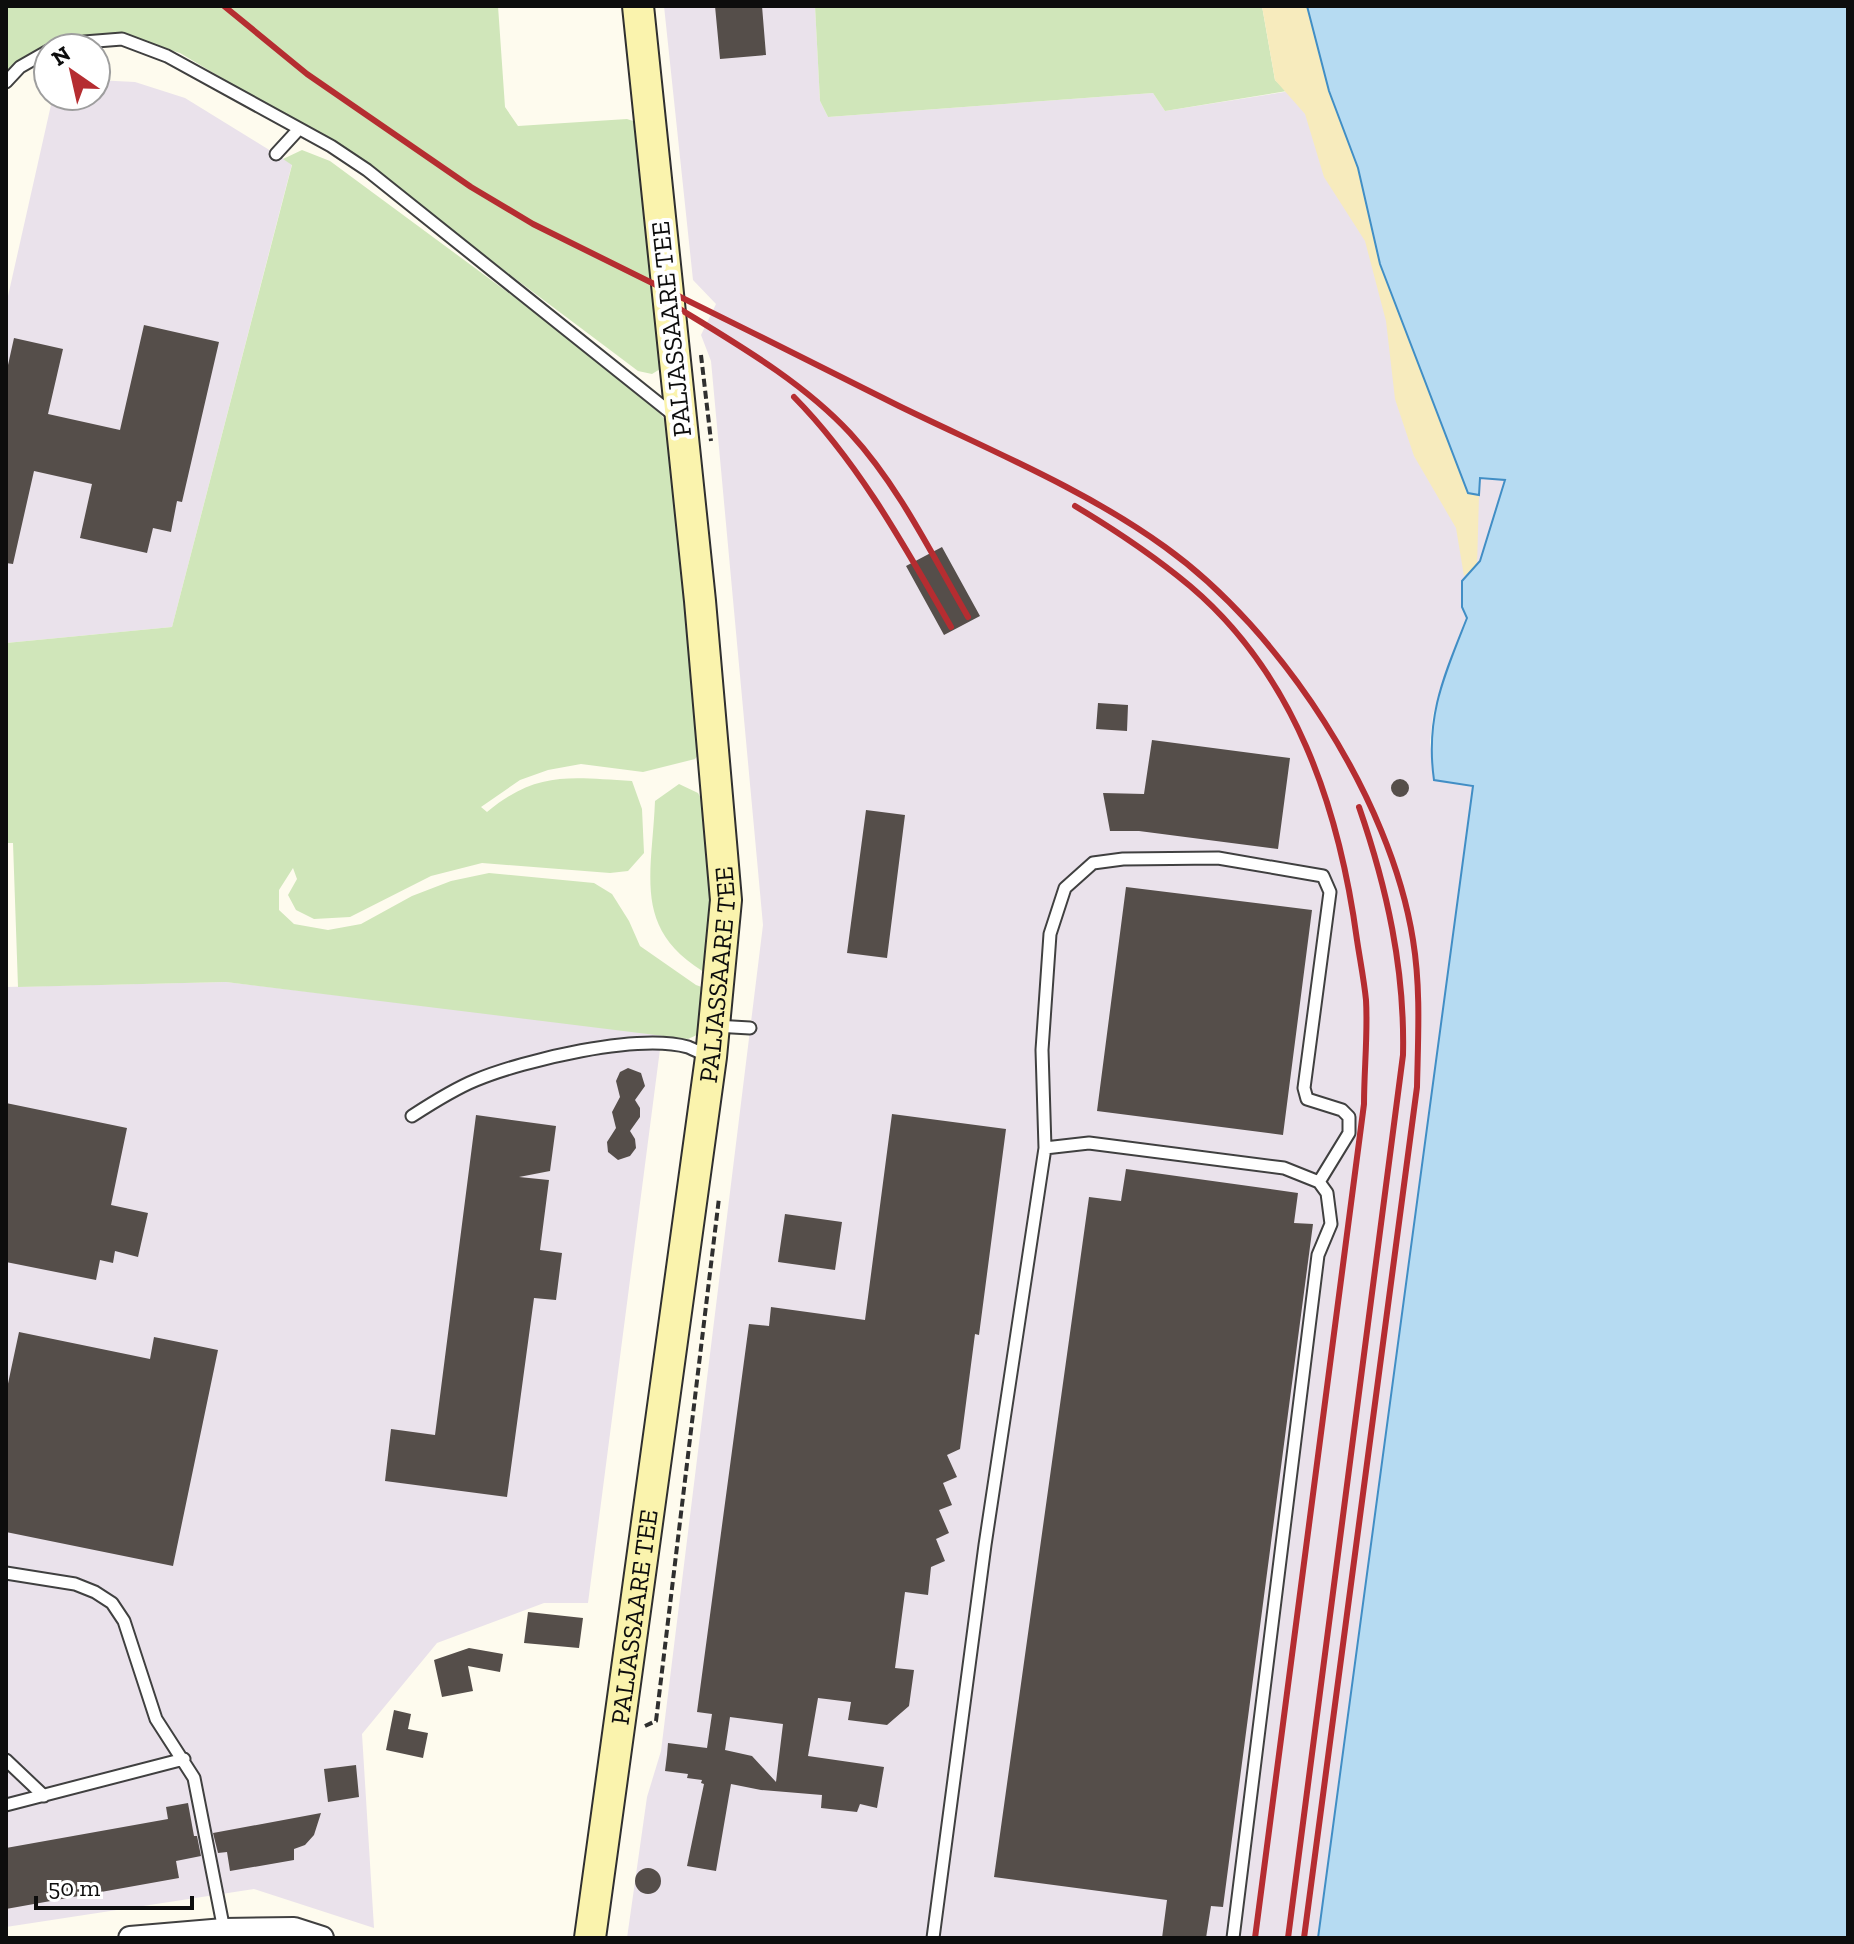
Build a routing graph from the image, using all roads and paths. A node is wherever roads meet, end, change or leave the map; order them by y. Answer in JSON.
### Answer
{"nodes":[{"id":1,"x":638,"y":6,"type":"edge"},
{"id":2,"x":112,"y":40,"type":"edge"},
{"id":3,"x":32,"y":60,"type":"edge"},
{"id":4,"x":6,"y":82,"type":"edge"},
{"id":5,"x":298,"y":130,"type":"junction"},
{"id":6,"x":276,"y":154,"type":"dead end"},
{"id":7,"x":680,"y":420,"type":"junction"},
{"id":8,"x":715,"y":1026,"type":"junction"},
{"id":9,"x":750,"y":1028,"type":"dead end"},
{"id":10,"x":711,"y":1057,"type":"junction"},
{"id":11,"x":412,"y":1116,"type":"dead end"},
{"id":12,"x":1045,"y":1148,"type":"junction"},
{"id":13,"x":1319,"y":1182,"type":"junction"},
{"id":14,"x":6,"y":1573,"type":"edge"},
{"id":15,"x":184,"y":1759,"type":"junction"},
{"id":16,"x":6,"y":1760,"type":"edge"},
{"id":17,"x":44,"y":1796,"type":"junction"},
{"id":18,"x":6,"y":1805,"type":"edge"},
{"id":19,"x":224,"y":1930,"type":"junction"},
{"id":20,"x":130,"y":1938,"type":"edge"},
{"id":21,"x":322,"y":1938,"type":"edge"},
{"id":22,"x":590,"y":1938,"type":"edge"},
{"id":23,"x":933,"y":1938,"type":"edge"},
{"id":24,"x":1233,"y":1938,"type":"edge"}],
"edges":[{"from":1,"to":7,"type":"street","name":"PALJASSAARE TEE"},
{"from":2,"to":5,"type":"lane"},
{"from":3,"to":4,"type":"lane"},
{"from":5,"to":6,"type":"lane"},
{"from":5,"to":7,"type":"lane"},
{"from":7,"to":8,"type":"street","name":"PALJASSAARE TEE"},
{"from":8,"to":9,"type":"lane"},
{"from":8,"to":10,"type":"street","name":"PALJASSAARE TEE"},
{"from":10,"to":11,"type":"lane"},
{"from":10,"to":22,"type":"street","name":"PALJASSAARE TEE"},
{"from":12,"to":13,"type":"lane"},
{"from":12,"to":13,"type":"lane"},
{"from":12,"to":23,"type":"lane"},
{"from":13,"to":24,"type":"lane"},
{"from":14,"to":15,"type":"lane"},
{"from":15,"to":17,"type":"lane"},
{"from":15,"to":19,"type":"lane"},
{"from":16,"to":17,"type":"lane"},
{"from":17,"to":18,"type":"lane"},
{"from":19,"to":20,"type":"street"},
{"from":19,"to":21,"type":"street"}]}
